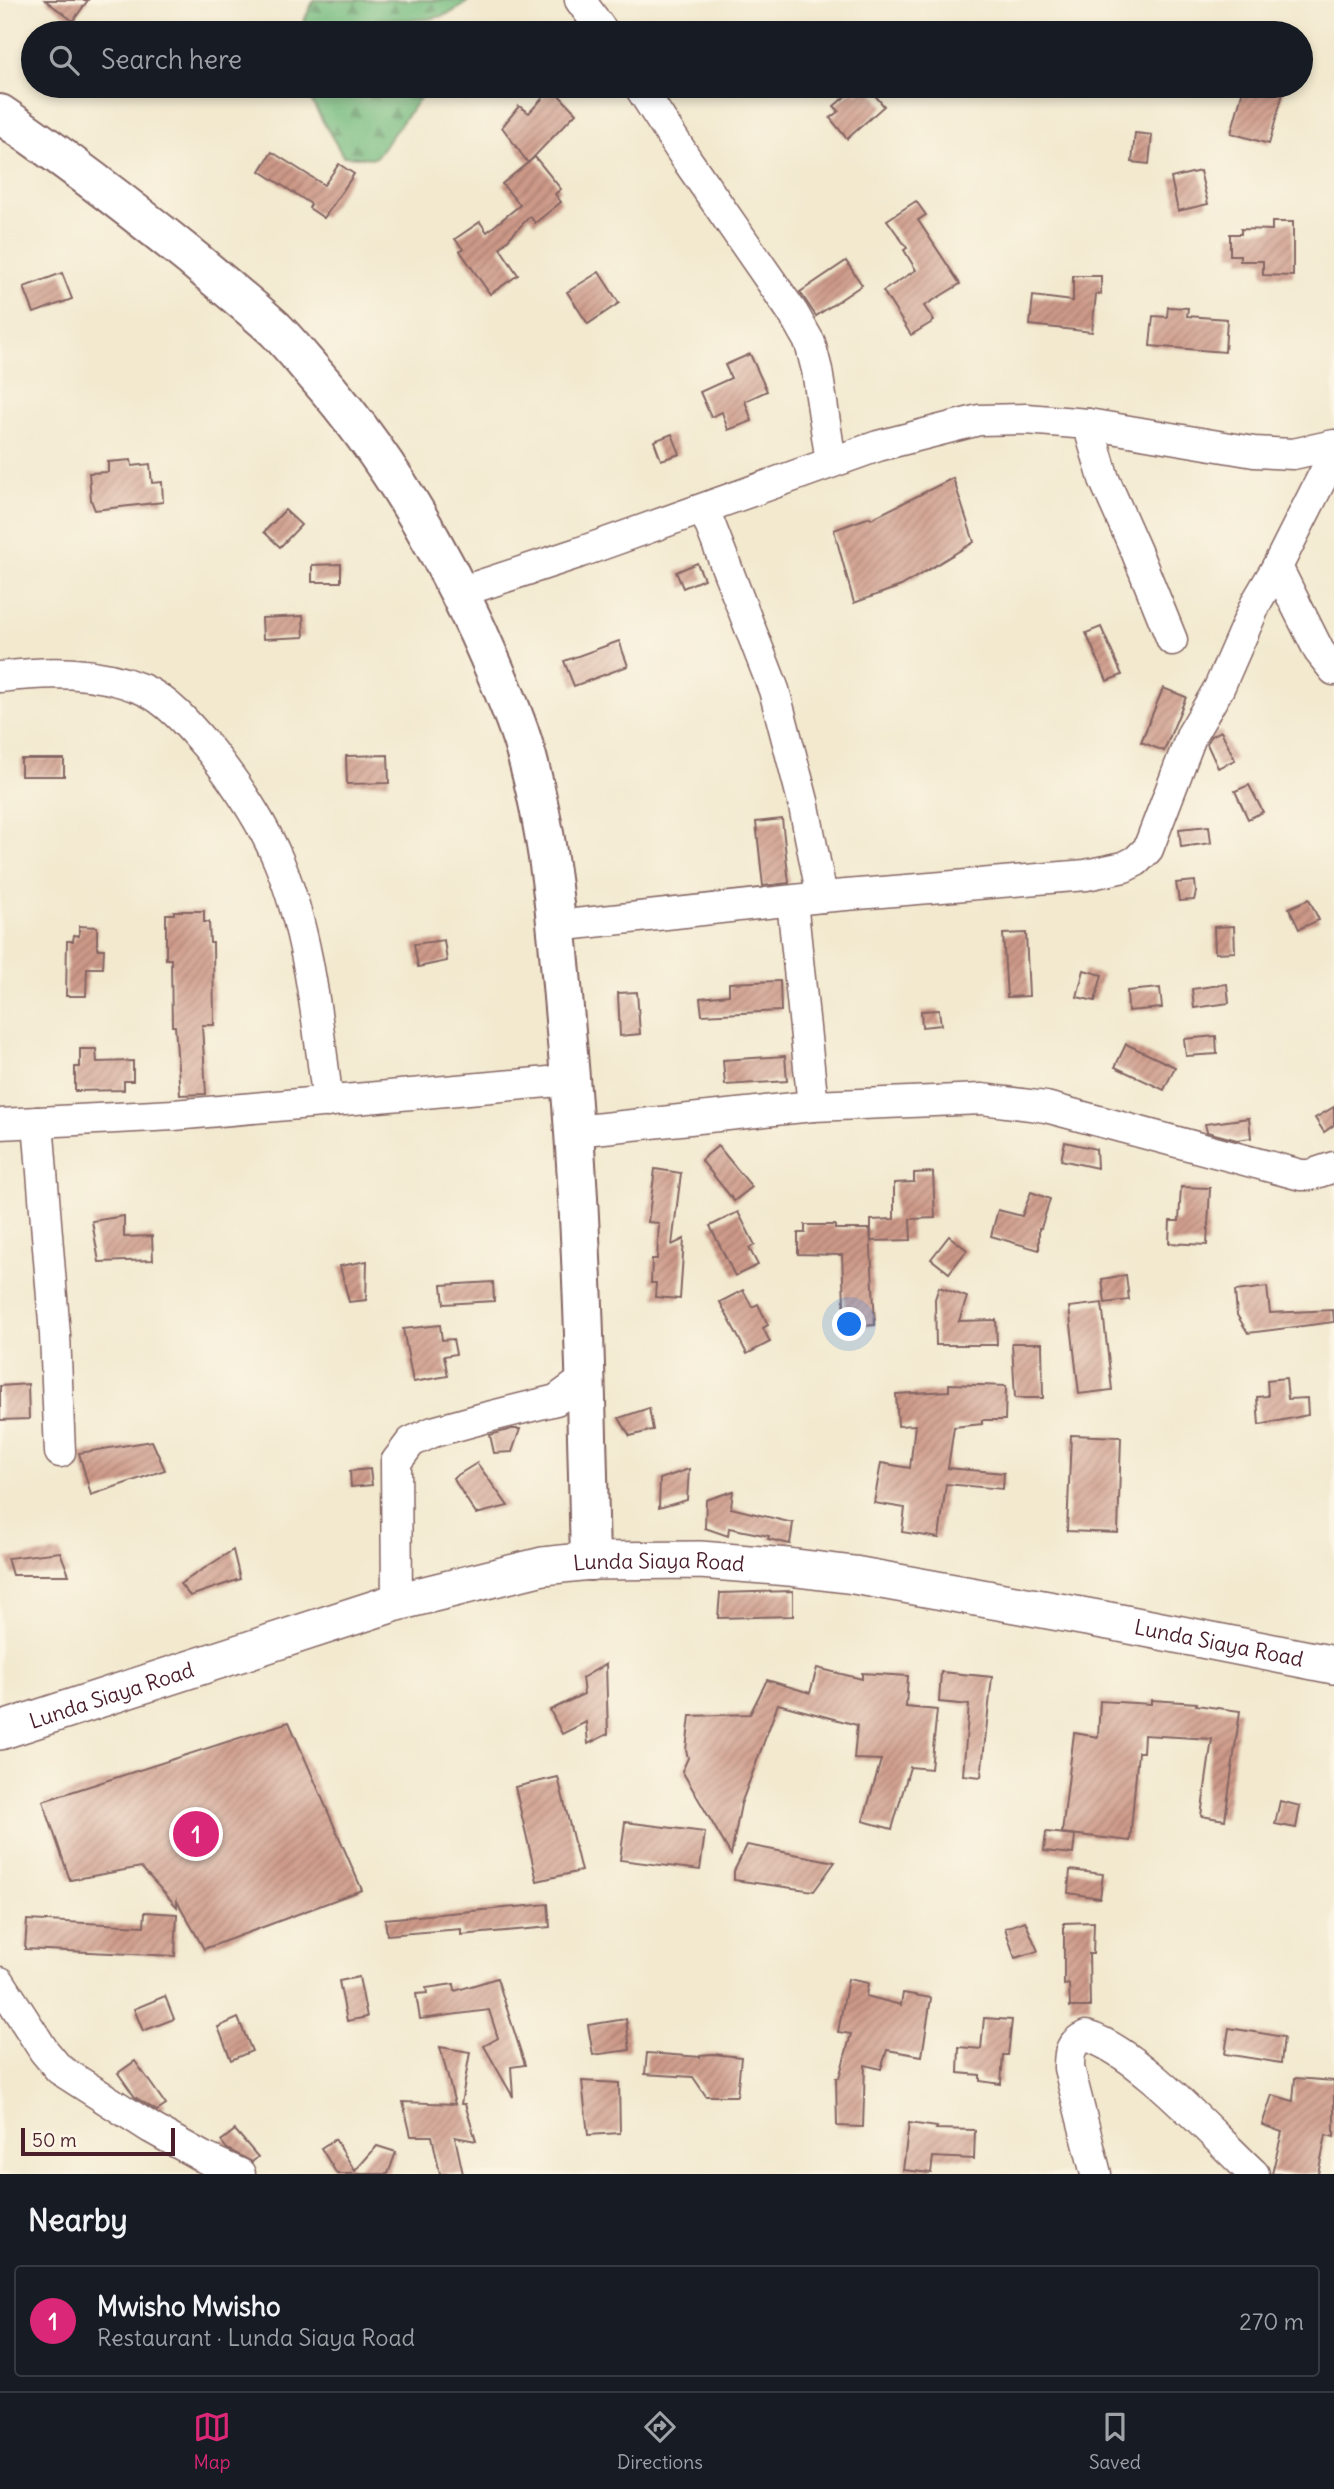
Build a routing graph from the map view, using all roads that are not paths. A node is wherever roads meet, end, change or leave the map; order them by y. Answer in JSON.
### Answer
{"nodes":[{"id":1,"x":580,"y":0,"type":"edge"},
{"id":2,"x":595,"y":21,"type":"edge"},
{"id":3,"x":647,"y":98,"type":"edge"},
{"id":4,"x":0,"y":114,"type":"edge"},
{"id":5,"x":1088,"y":424,"type":"junction"},
{"id":6,"x":1334,"y":444,"type":"edge"},
{"id":7,"x":1334,"y":454,"type":"edge"},
{"id":8,"x":831,"y":462,"type":"junction"},
{"id":9,"x":704,"y":509,"type":"junction"},
{"id":10,"x":1277,"y":567,"type":"junction"},
{"id":11,"x":460,"y":592,"type":"junction"},
{"id":12,"x":1172,"y":640,"type":"dead end"},
{"id":13,"x":1334,"y":670,"type":"edge"},
{"id":14,"x":0,"y":677,"type":"edge"},
{"id":15,"x":822,"y":897,"type":"junction"},
{"id":16,"x":792,"y":901,"type":"junction"},
{"id":17,"x":557,"y":926,"type":"junction"},
{"id":18,"x":571,"y":1080,"type":"junction"},
{"id":19,"x":328,"y":1102,"type":"junction"},
{"id":20,"x":813,"y":1106,"type":"junction"},
{"id":21,"x":38,"y":1122,"type":"junction"},
{"id":22,"x":0,"y":1124,"type":"edge"},
{"id":23,"x":575,"y":1131,"type":"junction"},
{"id":24,"x":1334,"y":1167,"type":"edge"},
{"id":25,"x":586,"y":1378,"type":"junction"},
{"id":26,"x":60,"y":1452,"type":"dead end"},
{"id":27,"x":590,"y":1561,"type":"junction"},
{"id":28,"x":397,"y":1602,"type":"junction"},
{"id":29,"x":1334,"y":1665,"type":"edge"},
{"id":30,"x":0,"y":1731,"type":"edge"},
{"id":31,"x":0,"y":1982,"type":"edge"},
{"id":32,"x":240,"y":2174,"type":"edge"},
{"id":33,"x":1096,"y":2174,"type":"edge"},
{"id":34,"x":1254,"y":2174,"type":"edge"}],
"edges":[{"from":1,"to":2,"type":"street"},
{"from":3,"to":8,"type":"street"},
{"from":4,"to":11,"type":"highway"},
{"from":5,"to":6,"type":"street"},
{"from":5,"to":8,"type":"street"},
{"from":5,"to":12,"type":"street"},
{"from":7,"to":10,"type":"street"},
{"from":8,"to":9,"type":"street"},
{"from":9,"to":11,"type":"street"},
{"from":9,"to":15,"type":"street"},
{"from":10,"to":13,"type":"street"},
{"from":10,"to":15,"type":"street"},
{"from":11,"to":17,"type":"highway"},
{"from":14,"to":19,"type":"street"},
{"from":15,"to":16,"type":"street"},
{"from":16,"to":17,"type":"street"},
{"from":16,"to":20,"type":"street"},
{"from":17,"to":18,"type":"highway"},
{"from":18,"to":19,"type":"street"},
{"from":18,"to":23,"type":"highway"},
{"from":19,"to":21,"type":"street"},
{"from":20,"to":23,"type":"street"},
{"from":20,"to":24,"type":"street"},
{"from":21,"to":22,"type":"street"},
{"from":21,"to":26,"type":"street"},
{"from":23,"to":25,"type":"highway"},
{"from":25,"to":27,"type":"highway"},
{"from":25,"to":28,"type":"street"},
{"from":27,"to":28,"type":"main road","name":"Lunda Siaya Road"},
{"from":27,"to":29,"type":"main road","name":"Lunda Siaya Road"},
{"from":28,"to":30,"type":"main road","name":"Lunda Siaya Road"},
{"from":31,"to":32,"type":"street"},
{"from":33,"to":34,"type":"street"}]}
